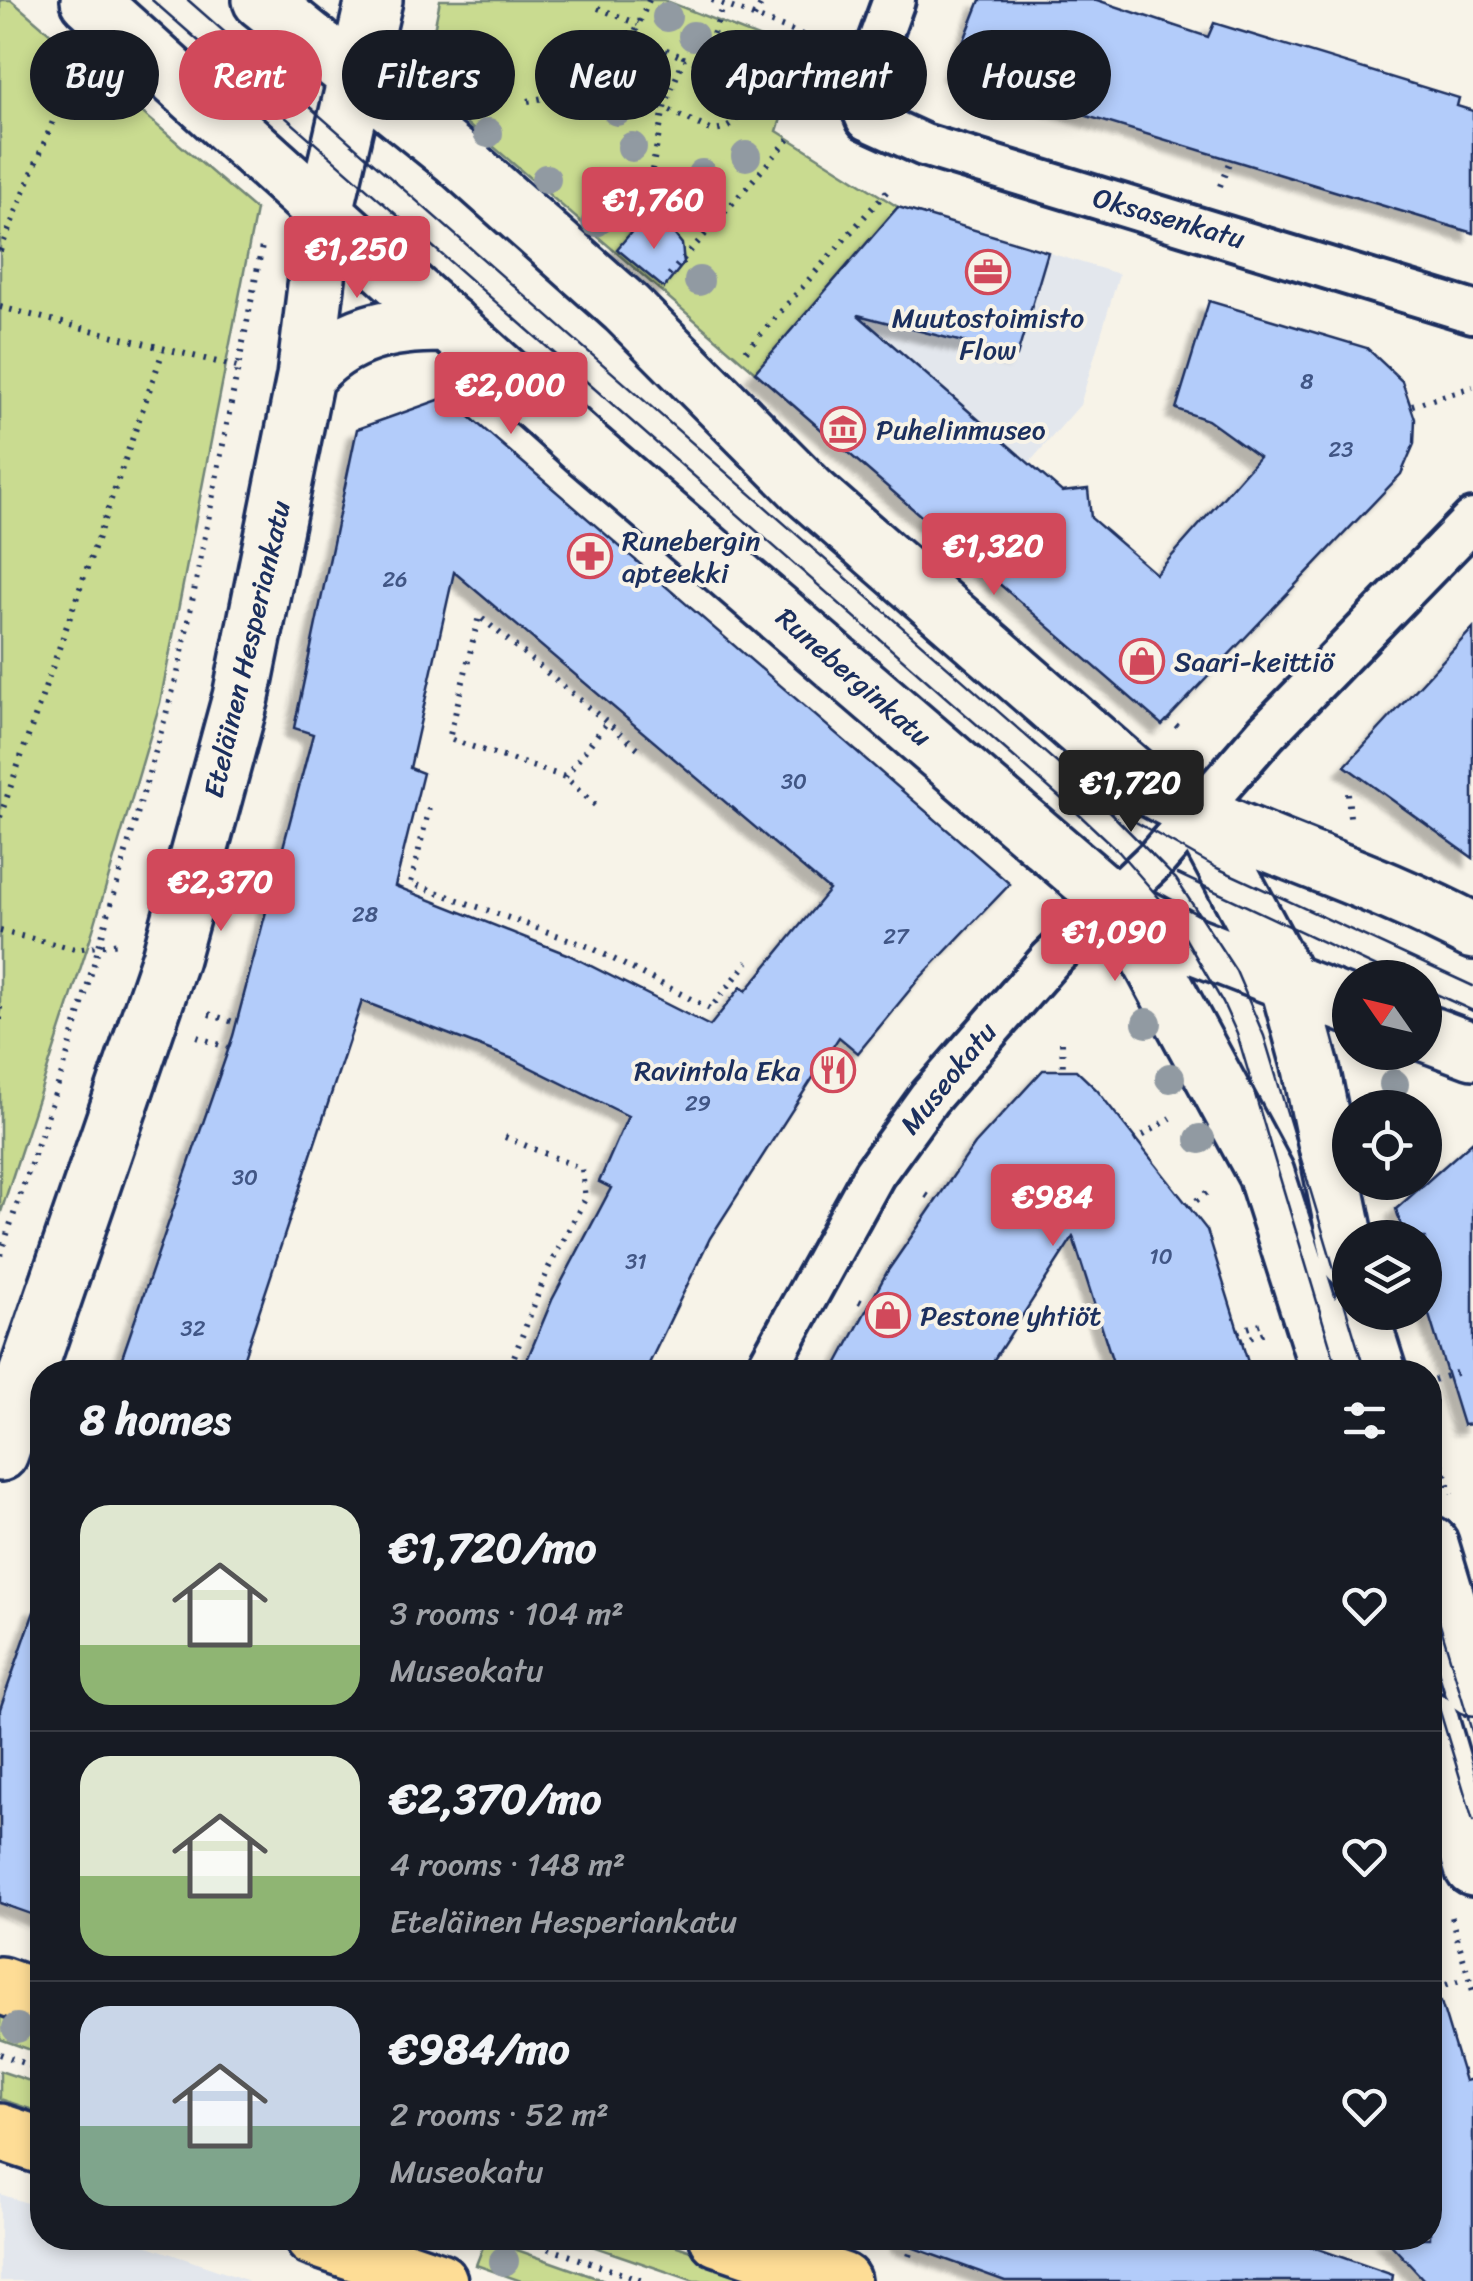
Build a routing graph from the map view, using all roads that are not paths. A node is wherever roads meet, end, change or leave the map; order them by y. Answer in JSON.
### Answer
{"nodes":[{"id":1,"x":261,"y":0,"type":"edge"},
{"id":2,"x":374,"y":0,"type":"edge"},
{"id":3,"x":894,"y":0,"type":"edge"},
{"id":4,"x":86,"y":25,"type":"edge"},
{"id":5,"x":367,"y":30,"type":"edge"},
{"id":6,"x":342,"y":66,"type":"edge"},
{"id":7,"x":346,"y":120,"type":"edge"},
{"id":8,"x":414,"y":120,"type":"edge"},
{"id":9,"x":325,"y":212,"type":"junction"},
{"id":10,"x":1473,"y":312,"type":"edge"},
{"id":11,"x":448,"y":324,"type":"junction"},
{"id":12,"x":306,"y":377,"type":"junction"},
{"id":13,"x":1473,"y":520,"type":"edge"},
{"id":14,"x":1198,"y":815,"type":"junction"},
{"id":15,"x":1114,"y":902,"type":"junction"},
{"id":16,"x":1473,"y":932,"type":"edge"},
{"id":17,"x":1288,"y":984,"type":"junction"},
{"id":18,"x":1332,"y":1000,"type":"edge"},
{"id":19,"x":1442,"y":1040,"type":"edge"},
{"id":20,"x":1473,"y":1051,"type":"edge"},
{"id":21,"x":1342,"y":1220,"type":"edge"},
{"id":22,"x":1365,"y":1330,"type":"edge"},
{"id":23,"x":32,"y":1360,"type":"edge"},
{"id":24,"x":772,"y":1360,"type":"edge"},
{"id":25,"x":1325,"y":1360,"type":"edge"},
{"id":26,"x":1374,"y":1360,"type":"edge"},
{"id":27,"x":30,"y":1366,"type":"edge"},
{"id":28,"x":0,"y":1453,"type":"edge"},
{"id":29,"x":1442,"y":1584,"type":"edge"},
{"id":30,"x":1473,"y":1687,"type":"edge"},
{"id":31,"x":1442,"y":1761,"type":"edge"},
{"id":32,"x":1473,"y":1868,"type":"edge"},
{"id":33,"x":0,"y":1985,"type":"edge"},
{"id":34,"x":30,"y":1996,"type":"edge"},
{"id":35,"x":0,"y":2132,"type":"edge"},
{"id":36,"x":30,"y":2142,"type":"edge"},
{"id":37,"x":348,"y":2250,"type":"edge"},
{"id":38,"x":753,"y":2250,"type":"edge"},
{"id":39,"x":439,"y":2281,"type":"edge"},
{"id":40,"x":842,"y":2281,"type":"edge"}],
"edges":[{"from":1,"to":6,"type":"main road"},
{"from":2,"to":5,"type":"main road","name":"Eteläinen Hesperiankatu"},
{"from":3,"to":10,"type":"street","name":"Oksasenkatu"},
{"from":4,"to":9,"type":"main road","name":"Runeberginkatu"},
{"from":7,"to":9,"type":"main road","name":"Eteläinen Hesperiankatu"},
{"from":8,"to":14,"type":"main road"},
{"from":9,"to":11,"type":"main road","name":"Runeberginkatu"},
{"from":9,"to":12,"type":"main road","name":"Eteläinen Hesperiankatu"},
{"from":11,"to":12,"type":"main road"},
{"from":11,"to":15,"type":"main road","name":"Runeberginkatu"},
{"from":12,"to":23,"type":"main road","name":"Eteläinen Hesperiankatu"},
{"from":13,"to":14,"type":"street","name":"Museokatu"},
{"from":14,"to":15,"type":"street","name":"Museokatu"},
{"from":14,"to":16,"type":"main road"},
{"from":14,"to":17,"type":"main road"},
{"from":15,"to":17,"type":"main road","name":"Runeberginkatu"},
{"from":15,"to":24,"type":"street","name":"Museokatu"},
{"from":15,"to":25,"type":"main road"},
{"from":17,"to":18,"type":"main road","name":"Runeberginkatu"},
{"from":17,"to":21,"type":"main road"},
{"from":19,"to":20,"type":"main road"},
{"from":22,"to":26,"type":"main road"},
{"from":27,"to":28,"type":"main road","name":"Eteläinen Hesperiankatu"},
{"from":29,"to":30,"type":"main road"},
{"from":31,"to":32,"type":"main road"},
{"from":33,"to":34,"type":"main road"},
{"from":35,"to":36,"type":"main road"},
{"from":37,"to":39,"type":"main road"},
{"from":38,"to":40,"type":"main road"}]}
